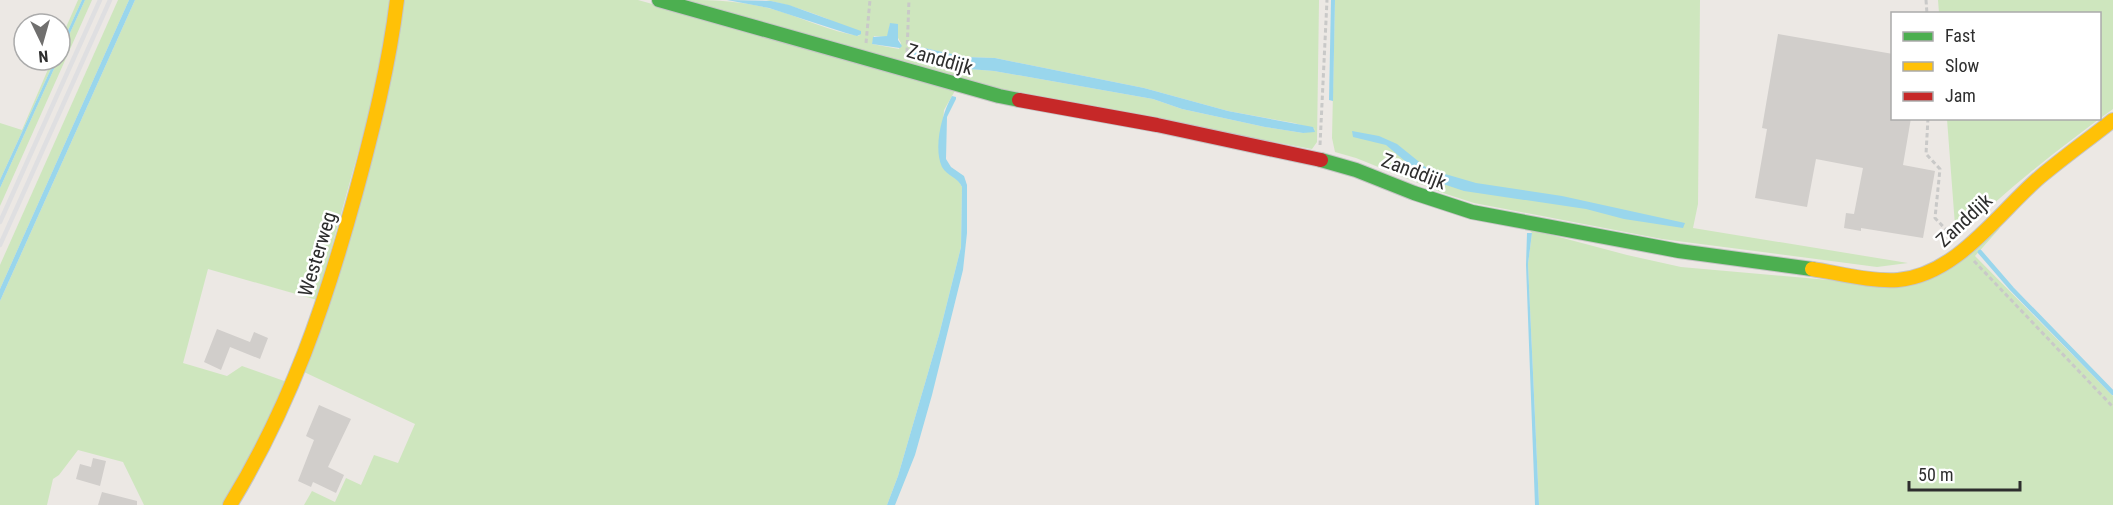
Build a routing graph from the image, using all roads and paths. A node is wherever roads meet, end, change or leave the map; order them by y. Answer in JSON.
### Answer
{"nodes":[{"id":1,"x":397,"y":0,"type":"edge"},
{"id":2,"x":659,"y":0,"type":"edge"},
{"id":3,"x":870,"y":0,"type":"edge"},
{"id":4,"x":909,"y":0,"type":"edge"},
{"id":5,"x":1327,"y":0,"type":"edge"},
{"id":6,"x":863,"y":57,"type":"junction"},
{"id":7,"x":902,"y":68,"type":"junction"},
{"id":8,"x":1928,"y":120,"type":"edge"},
{"id":9,"x":2113,"y":120,"type":"edge"},
{"id":10,"x":1320,"y":160,"type":"junction"},
{"id":11,"x":1964,"y":250,"type":"junction"},
{"id":12,"x":2113,"y":407,"type":"edge"},
{"id":13,"x":230,"y":505,"type":"edge"}],
"edges":[{"from":1,"to":13,"type":"street","name":"Westerweg"},
{"from":2,"to":6,"type":"street","name":"Zanddijk"},
{"from":3,"to":6,"type":"path"},
{"from":4,"to":7,"type":"path"},
{"from":5,"to":10,"type":"path"},
{"from":6,"to":7,"type":"street","name":"Zanddijk"},
{"from":7,"to":10,"type":"street","name":"Zanddijk"},
{"from":8,"to":11,"type":"path"},
{"from":9,"to":11,"type":"street","name":"Zanddijk"},
{"from":10,"to":11,"type":"street","name":"Zanddijk"},
{"from":11,"to":12,"type":"path"}]}
